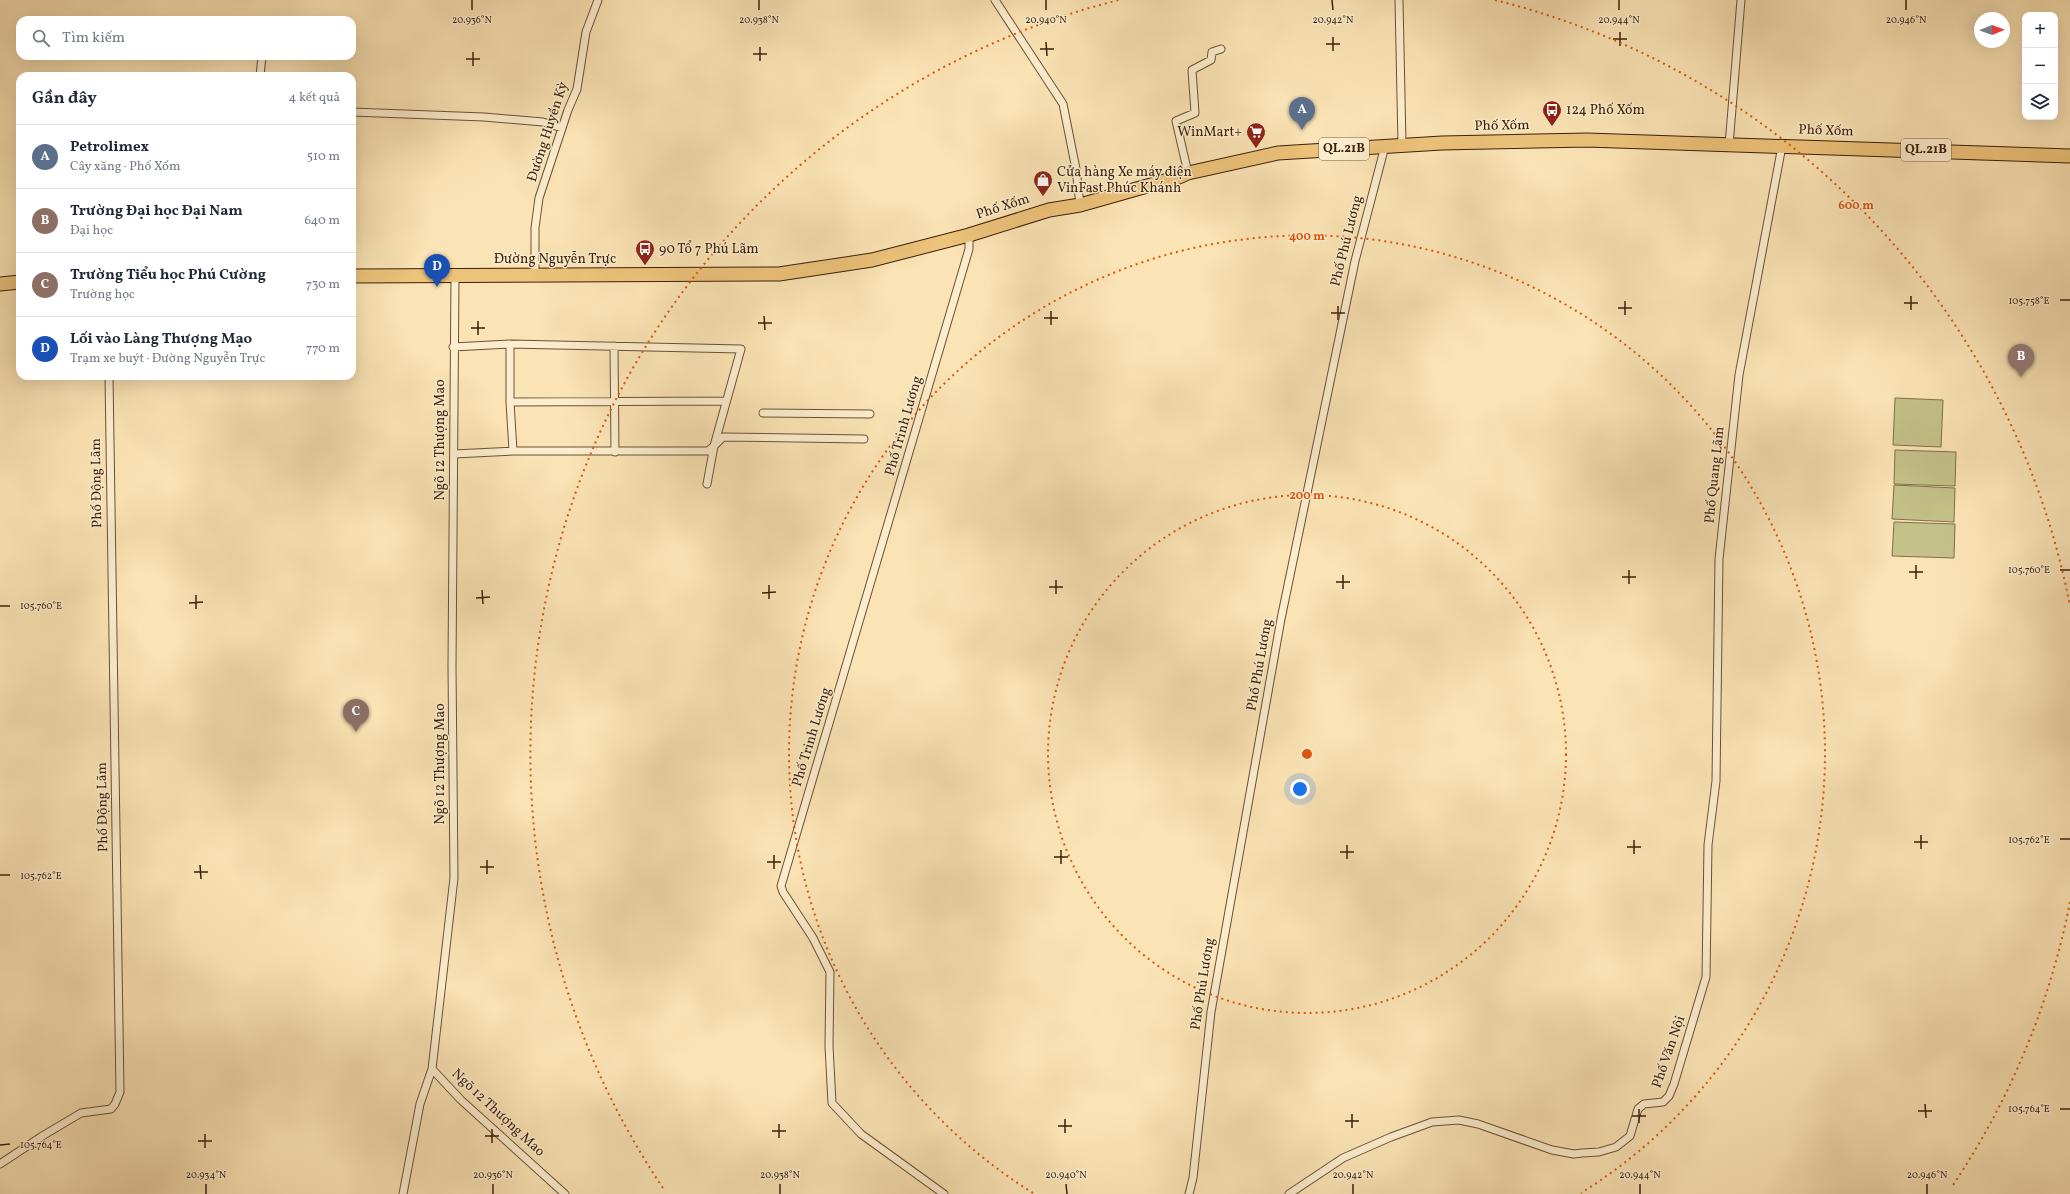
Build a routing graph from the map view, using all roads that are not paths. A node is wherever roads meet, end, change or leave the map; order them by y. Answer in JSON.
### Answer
{"nodes":[{"id":1,"x":598,"y":0,"type":"edge"},
{"id":2,"x":995,"y":0,"type":"edge"},
{"id":3,"x":1399,"y":0,"type":"edge"},
{"id":4,"x":1741,"y":0,"type":"edge"},
{"id":5,"x":1221,"y":49,"type":"dead end"},
{"id":6,"x":262,"y":60,"type":"edge"},
{"id":7,"x":260,"y":72,"type":"edge"},
{"id":8,"x":356,"y":112,"type":"edge"},
{"id":9,"x":562,"y":128,"type":"junction"},
{"id":10,"x":1402,"y":145,"type":"junction"},
{"id":11,"x":1729,"y":145,"type":"junction"},
{"id":12,"x":1385,"y":146,"type":"junction"},
{"id":13,"x":1782,"y":146,"type":"junction"},
{"id":14,"x":2070,"y":156,"type":"edge"},
{"id":15,"x":1188,"y":173,"type":"junction"},
{"id":16,"x":1080,"y":204,"type":"junction"},
{"id":17,"x":969,"y":235,"type":"junction"},
{"id":18,"x":535,"y":275,"type":"junction"},
{"id":19,"x":356,"y":276,"type":"edge"},
{"id":20,"x":455,"y":276,"type":"junction"},
{"id":21,"x":16,"y":282,"type":"edge"},
{"id":22,"x":0,"y":284,"type":"edge"},
{"id":23,"x":510,"y":344,"type":"junction"},
{"id":24,"x":614,"y":346,"type":"junction"},
{"id":25,"x":453,"y":347,"type":"junction"},
{"id":26,"x":109,"y":380,"type":"edge"},
{"id":27,"x":726,"y":400,"type":"junction"},
{"id":28,"x":615,"y":401,"type":"junction"},
{"id":29,"x":510,"y":402,"type":"junction"},
{"id":30,"x":763,"y":412,"type":"dead end"},
{"id":31,"x":870,"y":414,"type":"dead end"},
{"id":32,"x":864,"y":440,"type":"dead end"},
{"id":33,"x":714,"y":446,"type":"junction"},
{"id":34,"x":513,"y":451,"type":"junction"},
{"id":35,"x":615,"y":452,"type":"junction"},
{"id":36,"x":454,"y":454,"type":"junction"},
{"id":37,"x":707,"y":484,"type":"dead end"},
{"id":38,"x":1711,"y":810,"type":"joint"},
{"id":39,"x":432,"y":1068,"type":"junction"},
{"id":40,"x":0,"y":1164,"type":"edge"},
{"id":41,"x":403,"y":1194,"type":"edge"},
{"id":42,"x":566,"y":1194,"type":"edge"},
{"id":43,"x":944,"y":1194,"type":"edge"},
{"id":44,"x":1189,"y":1194,"type":"edge"},
{"id":45,"x":1289,"y":1194,"type":"edge"}],
"edges":[{"from":1,"to":9,"type":"street","name":"Đường Huyền Kỳ"},
{"from":2,"to":16,"type":"street"},
{"from":3,"to":10,"type":"street"},
{"from":4,"to":11,"type":"street"},
{"from":5,"to":15,"type":"street"},
{"from":6,"to":7,"type":"street"},
{"from":8,"to":9,"type":"street"},
{"from":9,"to":18,"type":"street","name":"Đường Huyền Kỳ"},
{"from":10,"to":11,"type":"highway","name":"Phố Xốm","number":"QL.21B"},
{"from":10,"to":12,"type":"highway","name":"Phố Xốm","number":"QL.21B"},
{"from":11,"to":13,"type":"highway","name":"Phố Xốm","number":"QL.21B"},
{"from":12,"to":15,"type":"highway","name":"Phố Xốm","number":"QL.21B"},
{"from":12,"to":44,"type":"street","name":"Phố Phú Lương"},
{"from":13,"to":14,"type":"highway","name":"Phố Xốm","number":"QL.21B"},
{"from":13,"to":38,"type":"street","name":"Phố Quang Lãm"},
{"from":15,"to":16,"type":"highway","name":"Phố Xốm","number":"QL.21B"},
{"from":16,"to":17,"type":"highway","name":"Phố Xốm","number":"QL.21B"},
{"from":17,"to":18,"type":"highway","name":"Đường Nguyễn Trực","number":"QL.21B"},
{"from":17,"to":43,"type":"street","name":"Phố Trinh Lương"},
{"from":18,"to":20,"type":"highway","name":"Đường Nguyễn Trực","number":"QL.21B"},
{"from":19,"to":20,"type":"highway","name":"Đường Nguyễn Trực","number":"QL.21B"},
{"from":20,"to":25,"type":"street","name":"Ngõ 12 Thượng Mao"},
{"from":21,"to":22,"type":"highway"},
{"from":23,"to":24,"type":"street"},
{"from":23,"to":25,"type":"street"},
{"from":23,"to":29,"type":"street"},
{"from":24,"to":27,"type":"street"},
{"from":24,"to":28,"type":"street"},
{"from":25,"to":36,"type":"street","name":"Ngõ 12 Thượng Mao"},
{"from":26,"to":40,"type":"street","name":"Phố Động Lãm"},
{"from":27,"to":28,"type":"street"},
{"from":27,"to":33,"type":"street"},
{"from":28,"to":29,"type":"street"},
{"from":28,"to":35,"type":"street"},
{"from":29,"to":34,"type":"street"},
{"from":30,"to":31,"type":"street"},
{"from":32,"to":33,"type":"street"},
{"from":33,"to":35,"type":"street"},
{"from":33,"to":37,"type":"street"},
{"from":34,"to":35,"type":"street"},
{"from":34,"to":36,"type":"street"},
{"from":36,"to":39,"type":"street","name":"Ngõ 12 Thượng Mao"},
{"from":38,"to":45,"type":"street","name":"Phố Văn Nội"},
{"from":39,"to":41,"type":"street"},
{"from":39,"to":42,"type":"street","name":"Ngõ 12 Thượng Mao"}]}
